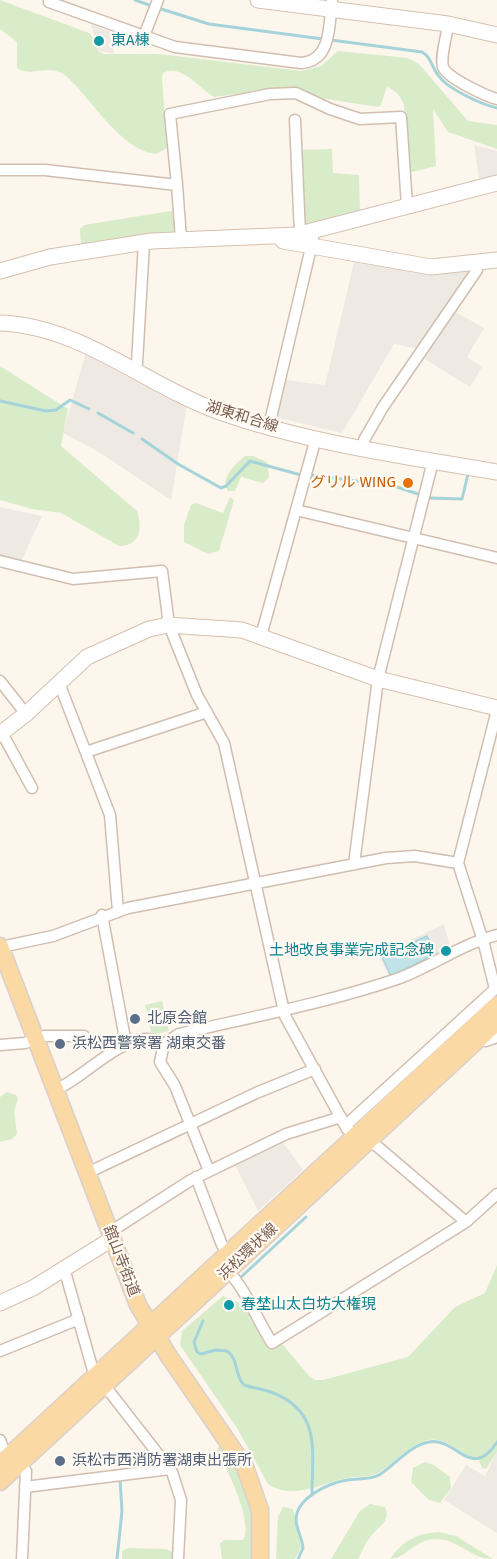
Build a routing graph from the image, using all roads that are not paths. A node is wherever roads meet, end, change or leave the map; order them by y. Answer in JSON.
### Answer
{"nodes":[{"id":1,"x":48,"y":0,"type":"edge"},
{"id":2,"x":158,"y":0,"type":"edge"},
{"id":3,"x":258,"y":0,"type":"edge"},
{"id":4,"x":331,"y":5,"type":"edge"},
{"id":5,"x":448,"y":24,"type":"junction"},
{"id":6,"x":496,"y":34,"type":"edge"},
{"id":7,"x":144,"y":36,"type":"junction"},
{"id":8,"x":497,"y":99,"type":"edge"},
{"id":9,"x":295,"y":120,"type":"dead end"},
{"id":10,"x":0,"y":171,"type":"edge"},
{"id":11,"x":497,"y":183,"type":"edge"},
{"id":12,"x":177,"y":185,"type":"junction"},
{"id":13,"x":407,"y":206,"type":"junction"},
{"id":14,"x":307,"y":232,"type":"junction"},
{"id":15,"x":268,"y":238,"type":"junction"},
{"id":16,"x":181,"y":239,"type":"junction"},
{"id":17,"x":144,"y":243,"type":"junction"},
{"id":18,"x":311,"y":246,"type":"junction"},
{"id":19,"x":497,"y":260,"type":"edge"},
{"id":20,"x":476,"y":262,"type":"junction"},
{"id":21,"x":0,"y":271,"type":"edge"},
{"id":22,"x":0,"y":323,"type":"edge"},
{"id":23,"x":133,"y":370,"type":"junction"},
{"id":24,"x":269,"y":426,"type":"junction"},
{"id":25,"x":316,"y":438,"type":"junction"},
{"id":26,"x":363,"y":448,"type":"junction"},
{"id":27,"x":433,"y":461,"type":"junction"},
{"id":28,"x":497,"y":472,"type":"edge"},
{"id":29,"x":296,"y":510,"type":"junction"},
{"id":30,"x":414,"y":538,"type":"junction"},
{"id":31,"x":497,"y":558,"type":"edge"},
{"id":32,"x":0,"y":561,"type":"edge"},
{"id":33,"x":170,"y":625,"type":"junction"},
{"id":34,"x":261,"y":636,"type":"junction"},
{"id":35,"x":378,"y":679,"type":"junction"},
{"id":36,"x":0,"y":681,"type":"edge"},
{"id":37,"x":57,"y":684,"type":"junction"},
{"id":38,"x":497,"y":709,"type":"edge"},
{"id":39,"x":207,"y":712,"type":"junction"},
{"id":40,"x":26,"y":714,"type":"junction"},
{"id":41,"x":1,"y":734,"type":"edge"},
{"id":42,"x":86,"y":752,"type":"junction"},
{"id":43,"x":32,"y":788,"type":"dead end"},
{"id":44,"x":458,"y":863,"type":"junction"},
{"id":45,"x":354,"y":864,"type":"junction"},
{"id":46,"x":256,"y":883,"type":"junction"},
{"id":47,"x":118,"y":911,"type":"junction"},
{"id":48,"x":102,"y":915,"type":"junction"},
{"id":49,"x":497,"y":935,"type":"edge"},
{"id":50,"x":482,"y":939,"type":"junction"},
{"id":51,"x":0,"y":947,"type":"edge"},
{"id":52,"x":497,"y":1005,"type":"edge"},
{"id":53,"x":284,"y":1009,"type":"junction"},
{"id":54,"x":497,"y":1022,"type":"edge"},
{"id":55,"x":479,"y":1030,"type":"edge"},
{"id":56,"x":84,"y":1036,"type":"dead end"},
{"id":57,"x":36,"y":1039,"type":"junction"},
{"id":58,"x":126,"y":1044,"type":"junction"},
{"id":59,"x":164,"y":1044,"type":"junction"},
{"id":60,"x":0,"y":1045,"type":"edge"},
{"id":61,"x":315,"y":1070,"type":"junction"},
{"id":62,"x":55,"y":1090,"type":"junction"},
{"id":63,"x":190,"y":1124,"type":"junction"},
{"id":64,"x":353,"y":1130,"type":"junction"},
{"id":65,"x":209,"y":1171,"type":"junction"},
{"id":66,"x":87,"y":1173,"type":"junction"},
{"id":67,"x":196,"y":1177,"type":"junction"},
{"id":68,"x":497,"y":1194,"type":"edge"},
{"id":69,"x":274,"y":1220,"type":"junction"},
{"id":70,"x":466,"y":1222,"type":"junction"},
{"id":71,"x":111,"y":1236,"type":"junction"},
{"id":72,"x":228,"y":1252,"type":"junction"},
{"id":73,"x":64,"y":1268,"type":"junction"},
{"id":74,"x":228,"y":1271,"type":"junction"},
{"id":75,"x":0,"y":1303,"type":"edge"},
{"id":76,"x":79,"y":1319,"type":"junction"},
{"id":77,"x":153,"y":1331,"type":"junction"},
{"id":78,"x":0,"y":1351,"type":"edge"},
{"id":79,"x":101,"y":1380,"type":"junction"},
{"id":80,"x":0,"y":1440,"type":"edge"},
{"id":81,"x":10,"y":1461,"type":"edge"},
{"id":82,"x":170,"y":1469,"type":"junction"},
{"id":83,"x":0,"y":1482,"type":"edge"},
{"id":84,"x":25,"y":1487,"type":"junction"},
{"id":85,"x":22,"y":1559,"type":"edge"},
{"id":86,"x":178,"y":1559,"type":"edge"},
{"id":87,"x":260,"y":1559,"type":"edge"}],
"edges":[{"from":1,"to":7,"type":"street"},
{"from":2,"to":7,"type":"street"},
{"from":3,"to":4,"type":"street"},
{"from":4,"to":5,"type":"street"},
{"from":4,"to":7,"type":"street"},
{"from":5,"to":6,"type":"street"},
{"from":5,"to":8,"type":"street"},
{"from":9,"to":14,"type":"street"},
{"from":10,"to":12,"type":"street"},
{"from":11,"to":13,"type":"street"},
{"from":12,"to":13,"type":"street"},
{"from":12,"to":16,"type":"street"},
{"from":13,"to":14,"type":"street"},
{"from":14,"to":15,"type":"street"},
{"from":14,"to":18,"type":"street"},
{"from":15,"to":16,"type":"street"},
{"from":15,"to":18,"type":"street"},
{"from":16,"to":17,"type":"street"},
{"from":17,"to":21,"type":"street"},
{"from":17,"to":23,"type":"street"},
{"from":18,"to":20,"type":"street"},
{"from":18,"to":24,"type":"street"},
{"from":19,"to":20,"type":"street"},
{"from":20,"to":26,"type":"street"},
{"from":22,"to":23,"type":"street","name":"湖東和合線"},
{"from":23,"to":24,"type":"street","name":"湖東和合線"},
{"from":24,"to":25,"type":"street","name":"湖東和合線"},
{"from":25,"to":26,"type":"street","name":"湖東和合線"},
{"from":25,"to":29,"type":"street"},
{"from":26,"to":27,"type":"street","name":"湖東和合線"},
{"from":27,"to":28,"type":"street","name":"湖東和合線"},
{"from":27,"to":30,"type":"street"},
{"from":29,"to":30,"type":"street"},
{"from":29,"to":34,"type":"street"},
{"from":30,"to":31,"type":"street"},
{"from":30,"to":35,"type":"street"},
{"from":32,"to":33,"type":"street"},
{"from":33,"to":34,"type":"street"},
{"from":33,"to":37,"type":"street"},
{"from":33,"to":39,"type":"street"},
{"from":34,"to":35,"type":"street"},
{"from":35,"to":38,"type":"street"},
{"from":35,"to":45,"type":"street"},
{"from":36,"to":40,"type":"street"},
{"from":37,"to":40,"type":"street"},
{"from":37,"to":42,"type":"street"},
{"from":38,"to":44,"type":"street"},
{"from":39,"to":42,"type":"street"},
{"from":39,"to":46,"type":"street"},
{"from":40,"to":41,"type":"street"},
{"from":41,"to":43,"type":"street"},
{"from":42,"to":47,"type":"street"},
{"from":44,"to":45,"type":"street"},
{"from":44,"to":50,"type":"street"},
{"from":45,"to":46,"type":"street"},
{"from":46,"to":47,"type":"street"},
{"from":46,"to":53,"type":"street"},
{"from":47,"to":48,"type":"street"},
{"from":48,"to":51,"type":"street"},
{"from":48,"to":58,"type":"street"},
{"from":49,"to":50,"type":"street"},
{"from":50,"to":53,"type":"street"},
{"from":50,"to":55,"type":"street"},
{"from":51,"to":57,"type":"main road","name":"舘山寺街道"},
{"from":52,"to":55,"type":"main road","name":"浜松環状線"},
{"from":53,"to":59,"type":"street"},
{"from":53,"to":61,"type":"street"},
{"from":54,"to":55,"type":"main road","name":"浜松環状線"},
{"from":55,"to":64,"type":"main road","name":"浜松環状線"},
{"from":56,"to":57,"type":"street"},
{"from":57,"to":60,"type":"street"},
{"from":57,"to":62,"type":"main road","name":"舘山寺街道"},
{"from":58,"to":59,"type":"street"},
{"from":58,"to":62,"type":"street"},
{"from":59,"to":63,"type":"street"},
{"from":61,"to":63,"type":"street"},
{"from":61,"to":64,"type":"street"},
{"from":62,"to":66,"type":"main road","name":"舘山寺街道"},
{"from":63,"to":65,"type":"street"},
{"from":63,"to":66,"type":"street"},
{"from":64,"to":65,"type":"street"},
{"from":64,"to":69,"type":"main road","name":"浜松環状線"},
{"from":64,"to":70,"type":"street"},
{"from":65,"to":67,"type":"street"},
{"from":66,"to":71,"type":"main road","name":"舘山寺街道"},
{"from":67,"to":71,"type":"street"},
{"from":67,"to":72,"type":"street"},
{"from":68,"to":70,"type":"street"},
{"from":69,"to":72,"type":"main road","name":"浜松環状線"},
{"from":69,"to":74,"type":"main road","name":"浜松環状線"},
{"from":70,"to":74,"type":"street"},
{"from":71,"to":73,"type":"street"},
{"from":71,"to":77,"type":"main road","name":"舘山寺街道"},
{"from":72,"to":77,"type":"main road","name":"浜松環状線"},
{"from":73,"to":75,"type":"street"},
{"from":73,"to":76,"type":"street"},
{"from":74,"to":77,"type":"main road","name":"浜松環状線"},
{"from":76,"to":78,"type":"street"},
{"from":76,"to":79,"type":"street"},
{"from":77,"to":79,"type":"main road","name":"浜松環状線"},
{"from":77,"to":87,"type":"main road","name":"舘山寺街道"},
{"from":79,"to":81,"type":"main road","name":"浜松環状線"},
{"from":79,"to":82,"type":"street"},
{"from":80,"to":81,"type":"street"},
{"from":81,"to":83,"type":"main road","name":"浜松環状線"},
{"from":81,"to":84,"type":"street"},
{"from":82,"to":84,"type":"street"},
{"from":82,"to":86,"type":"street"},
{"from":84,"to":85,"type":"street"}]}
